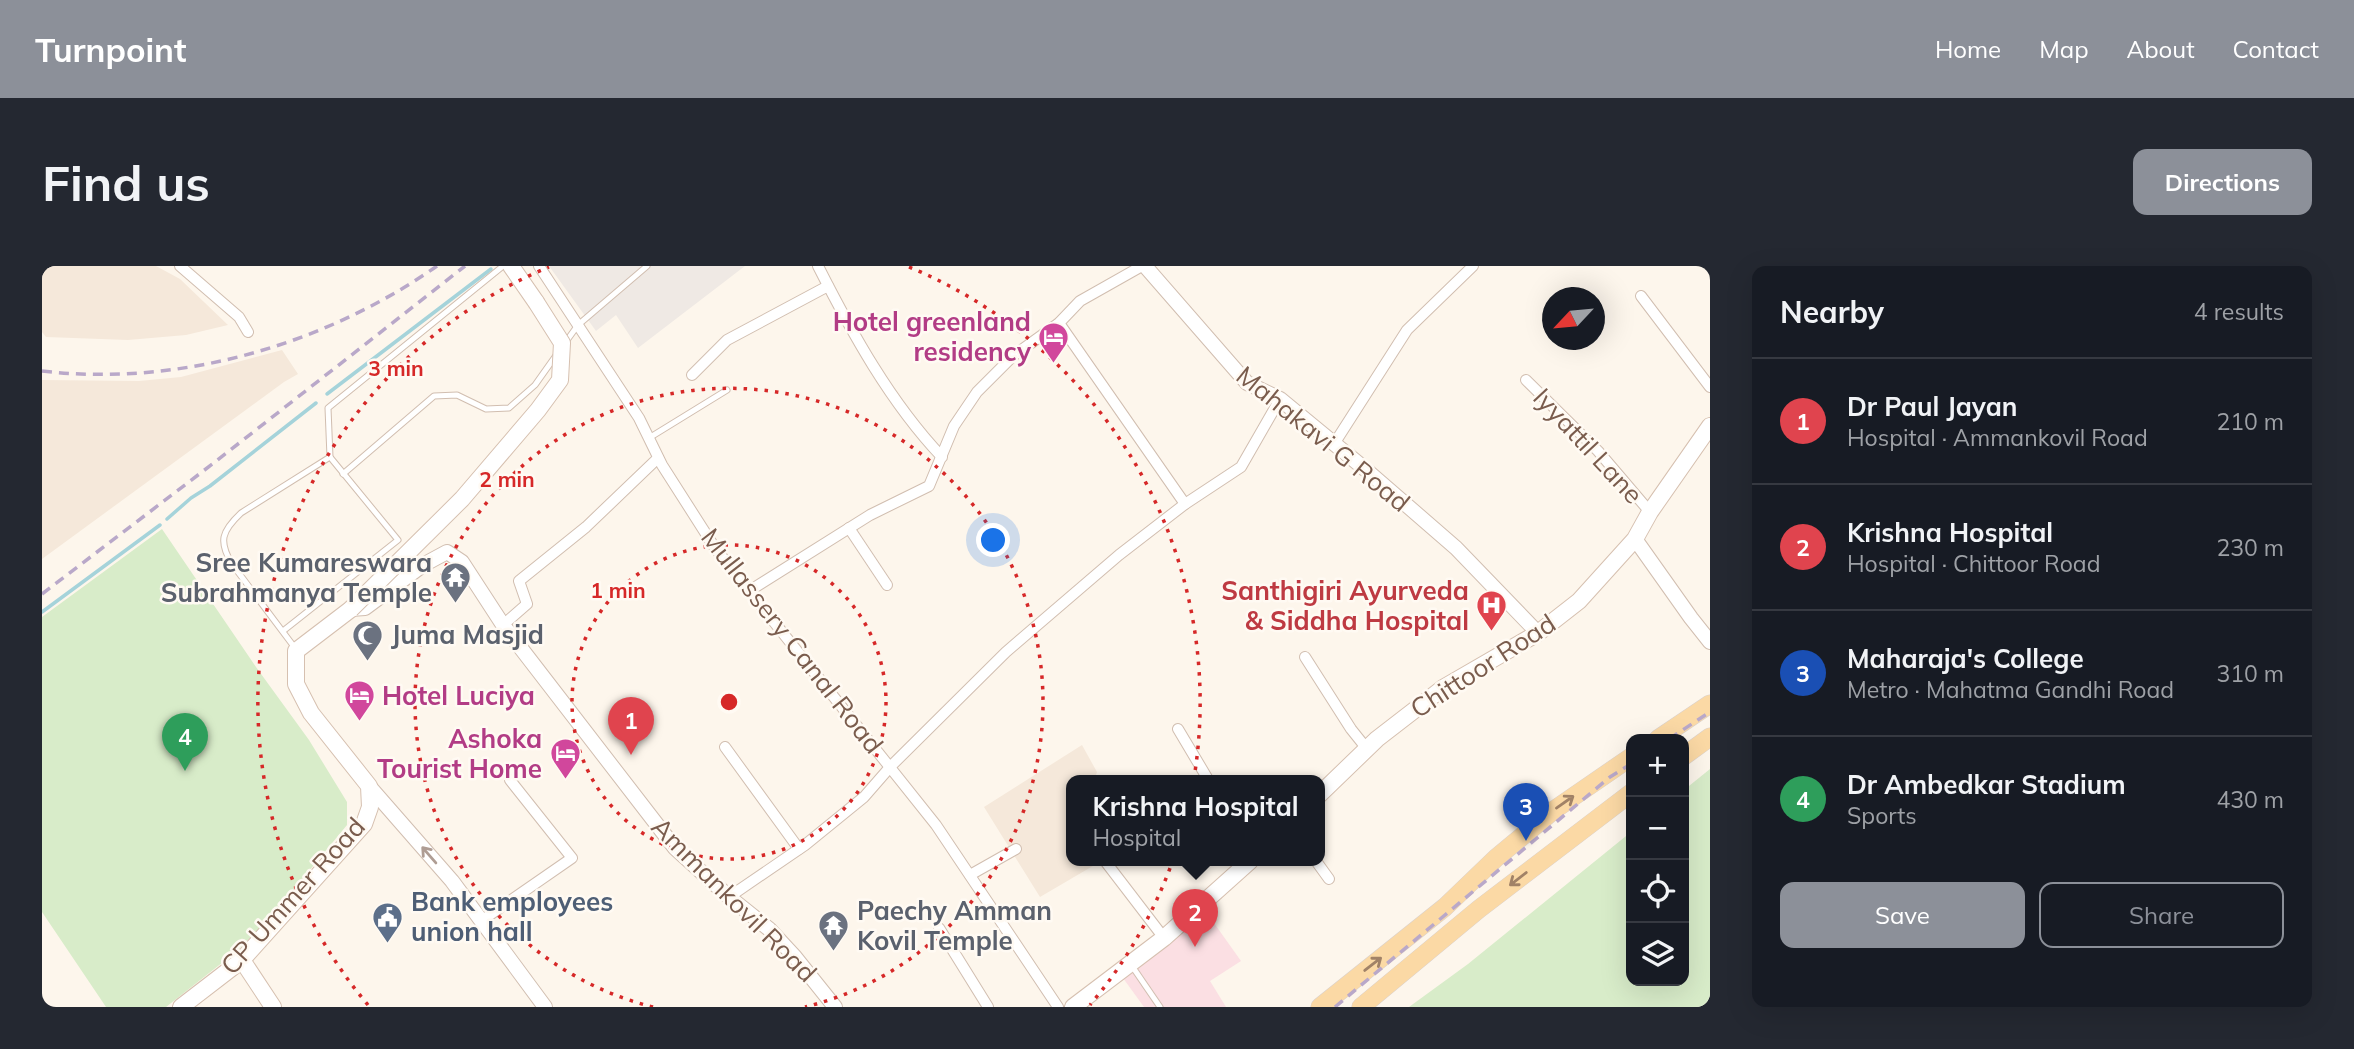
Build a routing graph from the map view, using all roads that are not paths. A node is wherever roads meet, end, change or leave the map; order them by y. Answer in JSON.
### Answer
{"nodes":[{"id":1,"x":180,"y":266,"type":"edge"},
{"id":2,"x":503,"y":266,"type":"edge"},
{"id":3,"x":511,"y":266,"type":"edge"},
{"id":4,"x":539,"y":266,"type":"edge"},
{"id":5,"x":647,"y":266,"type":"edge"},
{"id":6,"x":818,"y":266,"type":"edge"},
{"id":7,"x":1144,"y":266,"type":"edge"},
{"id":8,"x":1473,"y":266,"type":"edge"},
{"id":9,"x":828,"y":286,"type":"junction"},
{"id":10,"x":1641,"y":296,"type":"dead end"},
{"id":11,"x":1059,"y":323,"type":"junction"},
{"id":12,"x":578,"y":325,"type":"junction"},
{"id":13,"x":248,"y":332,"type":"dead end"},
{"id":14,"x":692,"y":375,"type":"dead end"},
{"id":15,"x":1527,"y":380,"type":"dead end"},
{"id":16,"x":1710,"y":387,"type":"edge"},
{"id":17,"x":727,"y":390,"type":"dead end"},
{"id":18,"x":1280,"y":399,"type":"junction"},
{"id":19,"x":1710,"y":426,"type":"edge"},
{"id":20,"x":649,"y":438,"type":"junction"},
{"id":21,"x":1334,"y":444,"type":"junction"},
{"id":22,"x":330,"y":457,"type":"junction"},
{"id":23,"x":942,"y":457,"type":"junction"},
{"id":24,"x":659,"y":458,"type":"junction"},
{"id":25,"x":343,"y":474,"type":"junction"},
{"id":26,"x":1185,"y":504,"type":"junction"},
{"id":27,"x":1650,"y":512,"type":"junction"},
{"id":28,"x":849,"y":528,"type":"junction"},
{"id":29,"x":1635,"y":539,"type":"junction"},
{"id":30,"x":887,"y":585,"type":"dead end"},
{"id":31,"x":749,"y":591,"type":"junction"},
{"id":32,"x":351,"y":609,"type":"junction"},
{"id":33,"x":503,"y":625,"type":"junction"},
{"id":34,"x":283,"y":631,"type":"junction"},
{"id":35,"x":1538,"y":633,"type":"junction"},
{"id":36,"x":1709,"y":645,"type":"edge"},
{"id":37,"x":296,"y":651,"type":"junction"},
{"id":38,"x":1305,"y":657,"type":"dead end"},
{"id":39,"x":1710,"y":704,"type":"edge"},
{"id":40,"x":1178,"y":729,"type":"dead end"},
{"id":41,"x":1665,"y":734,"type":"edge"},
{"id":42,"x":1710,"y":737,"type":"edge"},
{"id":43,"x":725,"y":747,"type":"dead end"},
{"id":44,"x":1367,"y":749,"type":"junction"},
{"id":45,"x":1689,"y":752,"type":"edge"},
{"id":46,"x":1626,"y":760,"type":"edge"},
{"id":47,"x":891,"y":766,"type":"junction"},
{"id":48,"x":1205,"y":775,"type":"edge"},
{"id":49,"x":510,"y":780,"type":"dead end"},
{"id":50,"x":369,"y":786,"type":"junction"},
{"id":51,"x":1325,"y":789,"type":"edge"},
{"id":52,"x":1626,"y":797,"type":"edge"},
{"id":53,"x":799,"y":849,"type":"junction"},
{"id":54,"x":1016,"y":849,"type":"dead end"},
{"id":55,"x":1109,"y":866,"type":"edge"},
{"id":56,"x":1244,"y":866,"type":"edge"},
{"id":57,"x":1320,"y":866,"type":"edge"},
{"id":58,"x":970,"y":875,"type":"junction"},
{"id":59,"x":1329,"y":879,"type":"dead end"},
{"id":60,"x":729,"y":897,"type":"junction"},
{"id":61,"x":481,"y":921,"type":"junction"},
{"id":62,"x":939,"y":928,"type":"dead end"},
{"id":63,"x":1164,"y":938,"type":"junction"},
{"id":64,"x":242,"y":960,"type":"junction"},
{"id":65,"x":1130,"y":963,"type":"junction"},
{"id":66,"x":181,"y":1007,"type":"edge"},
{"id":67,"x":273,"y":1007,"type":"edge"},
{"id":68,"x":545,"y":1007,"type":"edge"},
{"id":69,"x":835,"y":1007,"type":"edge"},
{"id":70,"x":988,"y":1007,"type":"edge"},
{"id":71,"x":1058,"y":1007,"type":"edge"},
{"id":72,"x":1073,"y":1007,"type":"edge"},
{"id":73,"x":1160,"y":1007,"type":"edge"},
{"id":74,"x":1320,"y":1007,"type":"edge"},
{"id":75,"x":1361,"y":1007,"type":"edge"}],
"edges":[{"from":1,"to":13,"type":"street"},
{"from":2,"to":22,"type":"lane"},
{"from":3,"to":32,"type":"main road","bridge":true},
{"from":4,"to":12,"type":"street","name":"Mullassery Canal Road"},
{"from":5,"to":12,"type":"lane"},
{"from":6,"to":9,"type":"street"},
{"from":7,"to":11,"type":"street"},
{"from":7,"to":18,"type":"street","name":"Mahakavi G Road"},
{"from":8,"to":21,"type":"street"},
{"from":9,"to":14,"type":"street"},
{"from":9,"to":23,"type":"street"},
{"from":10,"to":16,"type":"street"},
{"from":11,"to":23,"type":"street"},
{"from":11,"to":26,"type":"street"},
{"from":12,"to":20,"type":"street","name":"Mullassery Canal Road"},
{"from":12,"to":25,"type":"lane"},
{"from":15,"to":27,"type":"street","name":"Iyyattil Lane"},
{"from":17,"to":20,"type":"lane"},
{"from":18,"to":21,"type":"street","name":"Mahakavi G Road"},
{"from":18,"to":26,"type":"street"},
{"from":19,"to":27,"type":"main road","name":"Chittoor Road"},
{"from":20,"to":24,"type":"street","name":"Mullassery Canal Road"},
{"from":21,"to":35,"type":"street","name":"Mahakavi G Road"},
{"from":22,"to":25,"type":"lane"},
{"from":22,"to":34,"type":"lane"},
{"from":23,"to":28,"type":"street"},
{"from":24,"to":31,"type":"street","name":"Mullassery Canal Road"},
{"from":24,"to":33,"type":"street"},
{"from":25,"to":34,"type":"lane"},
{"from":26,"to":47,"type":"street"},
{"from":27,"to":29,"type":"main road","name":"Chittoor Road"},
{"from":28,"to":30,"type":"street"},
{"from":28,"to":31,"type":"street"},
{"from":29,"to":35,"type":"main road","name":"Chittoor Road"},
{"from":29,"to":36,"type":"street"},
{"from":31,"to":47,"type":"street","name":"Mullassery Canal Road"},
{"from":32,"to":33,"type":"street","name":"Ammankovil Road"},
{"from":32,"to":37,"type":"main road"},
{"from":33,"to":60,"type":"street","name":"Ammankovil Road"},
{"from":34,"to":37,"type":"lane"},
{"from":35,"to":44,"type":"main road","name":"Chittoor Road"},
{"from":37,"to":50,"type":"main road","name":"CP Ummer Road"},
{"from":38,"to":44,"type":"street"},
{"from":39,"to":41,"type":"main road"},
{"from":40,"to":48,"type":"street"},
{"from":42,"to":45,"type":"main road"},
{"from":43,"to":53,"type":"street"},
{"from":44,"to":51,"type":"main road","name":"Chittoor Road"},
{"from":74,"to":46,"type":"main road","one_way":true},
{"from":47,"to":53,"type":"street"},
{"from":47,"to":58,"type":"street","name":"Mullassery Canal Road"},
{"from":49,"to":61,"type":"street"},
{"from":61,"to":50,"type":"street","one_way":true},
{"from":50,"to":64,"type":"main road","name":"CP Ummer Road"},
{"from":52,"to":75,"type":"main road","one_way":true},
{"from":53,"to":60,"type":"street"},
{"from":54,"to":58,"type":"street"},
{"from":55,"to":63,"type":"street"},
{"from":56,"to":63,"type":"main road"},
{"from":57,"to":59,"type":"street"},
{"from":58,"to":71,"type":"street","name":"Mullassery Canal Road"},
{"from":60,"to":69,"type":"street","name":"Ammankovil Road"},
{"from":61,"to":68,"type":"street"},
{"from":62,"to":70,"type":"street"},
{"from":63,"to":65,"type":"main road"},
{"from":64,"to":66,"type":"main road","name":"CP Ummer Road"},
{"from":64,"to":67,"type":"main road"},
{"from":65,"to":72,"type":"main road"},
{"from":65,"to":73,"type":"lane"}]}
